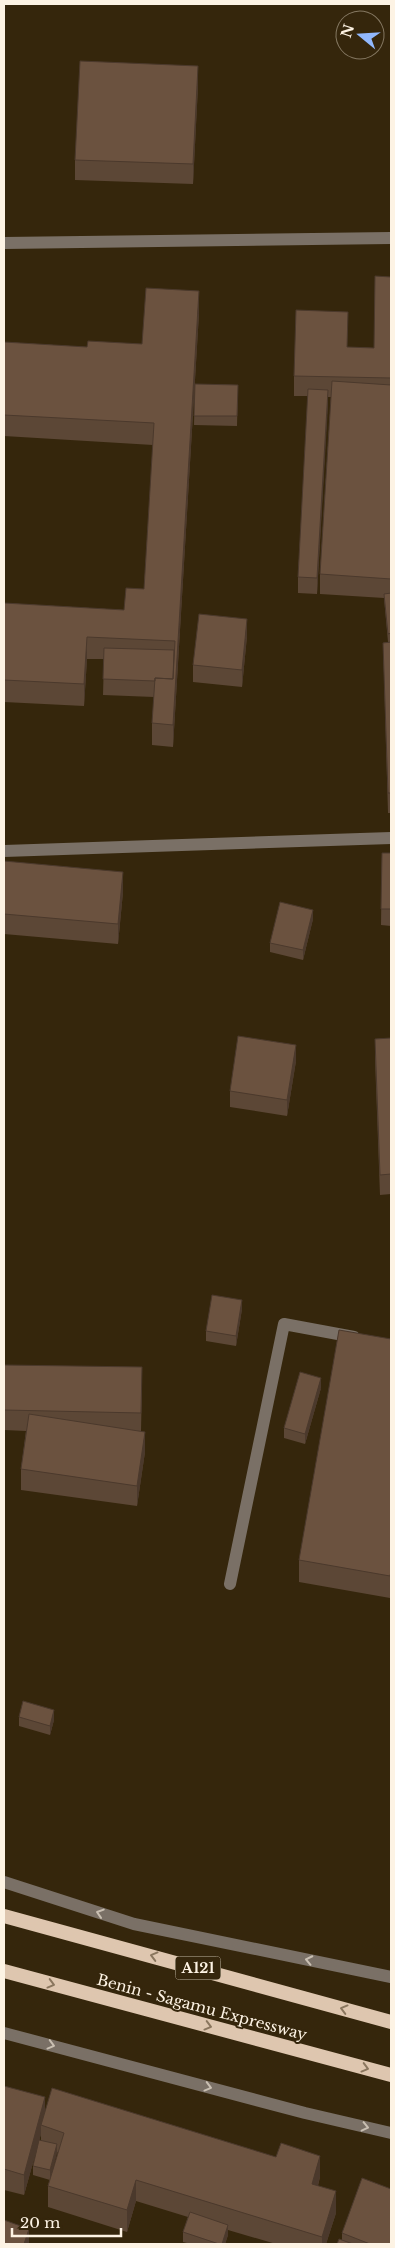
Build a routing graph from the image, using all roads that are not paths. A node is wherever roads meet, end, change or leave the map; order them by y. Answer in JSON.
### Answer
{"nodes":[{"id":1,"x":391,"y":238,"type":"edge"},
{"id":2,"x":4,"y":243,"type":"edge"},
{"id":3,"x":391,"y":838,"type":"edge"},
{"id":4,"x":4,"y":851,"type":"edge"},
{"id":5,"x":362,"y":1338,"type":"edge"},
{"id":6,"x":230,"y":1584,"type":"dead end"},
{"id":7,"x":4,"y":1882,"type":"edge"},
{"id":8,"x":4,"y":1916,"type":"edge"},
{"id":9,"x":4,"y":1971,"type":"edge"},
{"id":10,"x":391,"y":1977,"type":"edge"},
{"id":11,"x":391,"y":2022,"type":"edge"},
{"id":12,"x":4,"y":2033,"type":"edge"},
{"id":13,"x":391,"y":2075,"type":"edge"},
{"id":14,"x":391,"y":2132,"type":"edge"}],
"edges":[{"from":1,"to":2,"type":"street"},
{"from":3,"to":4,"type":"street"},
{"from":5,"to":6,"type":"street"},
{"from":10,"to":7,"type":"street","one_way":true},
{"from":11,"to":8,"type":"highway","number":"A121","one_way":true},
{"from":9,"to":13,"type":"highway","name":"Benin - Sagamu Expressway","one_way":true},
{"from":12,"to":14,"type":"street","one_way":true}]}
